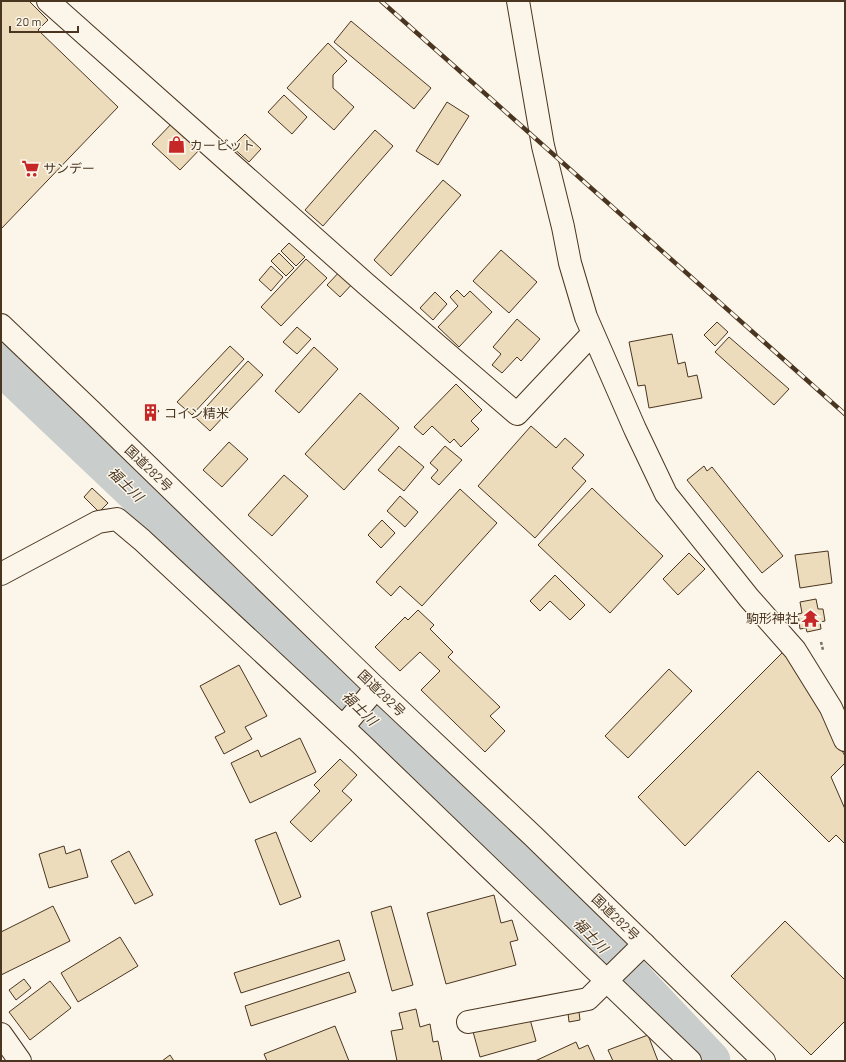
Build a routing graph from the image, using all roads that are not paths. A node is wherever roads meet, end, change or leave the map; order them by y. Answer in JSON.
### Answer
{"nodes":[{"id":1,"x":48,"y":1,"type":"edge"},
{"id":2,"x":518,"y":1,"type":"edge"},
{"id":3,"x":1,"y":325,"type":"edge"},
{"id":4,"x":593,"y":333,"type":"junction"},
{"id":5,"x":1,"y":574,"type":"edge"},
{"id":6,"x":376,"y":689,"type":"junction"},
{"id":7,"x":344,"y":726,"type":"junction"},
{"id":8,"x":845,"y":740,"type":"edge"},
{"id":9,"x":644,"y":944,"type":"junction"},
{"id":10,"x":607,"y":980,"type":"junction"},
{"id":11,"x":468,"y":1022,"type":"dead end"},
{"id":12,"x":1,"y":1034,"type":"edge"},
{"id":13,"x":20,"y":1061,"type":"edge"},
{"id":14,"x":690,"y":1061,"type":"edge"},
{"id":15,"x":764,"y":1061,"type":"edge"}],
"edges":[{"from":1,"to":4,"type":"main road"},
{"from":2,"to":4,"type":"main road"},
{"from":3,"to":6,"type":"main road","name":"国道282号"},
{"from":4,"to":8,"type":"main road"},
{"from":5,"to":7,"type":"main road"},
{"from":6,"to":7,"type":"main road"},
{"from":6,"to":9,"type":"main road","name":"国道282号"},
{"from":7,"to":10,"type":"main road"},
{"from":9,"to":10,"type":"main road"},
{"from":9,"to":15,"type":"main road","name":"国道282号"},
{"from":10,"to":11,"type":"main road"},
{"from":10,"to":14,"type":"main road"},
{"from":12,"to":13,"type":"main road"}]}
